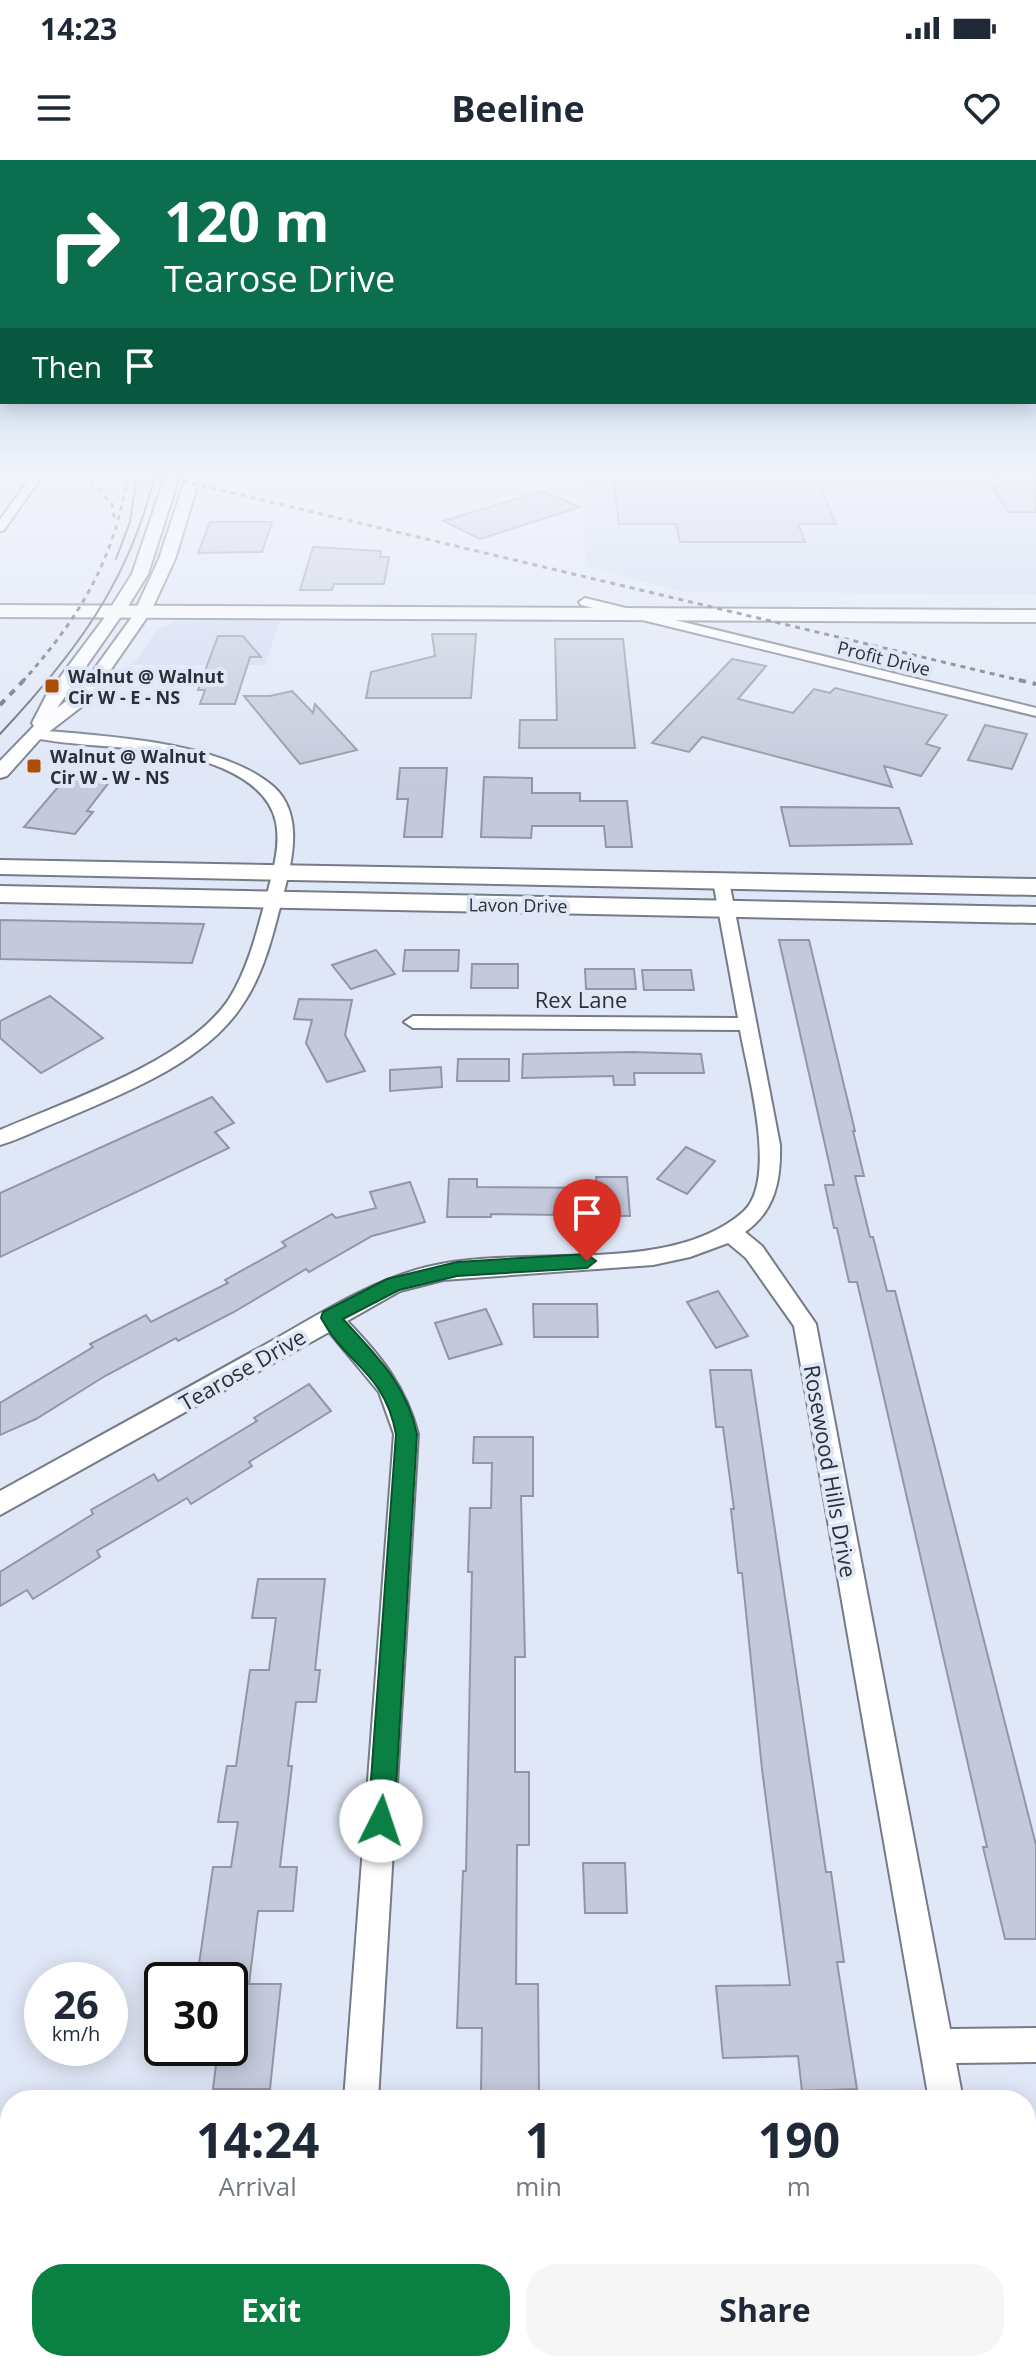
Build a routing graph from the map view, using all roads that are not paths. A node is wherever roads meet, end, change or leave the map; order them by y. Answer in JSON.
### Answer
{"nodes":[{"id":1,"x":138,"y":577,"type":"edge"},
{"id":2,"x":158,"y":577,"type":"edge"},
{"id":3,"x":0,"y":599,"type":"edge"},
{"id":4,"x":585,"y":602,"type":"junction"},
{"id":5,"x":1036,"y":603,"type":"edge"},
{"id":6,"x":120,"y":606,"type":"junction"},
{"id":7,"x":146,"y":606,"type":"junction"},
{"id":8,"x":891,"y":609,"type":"junction"},
{"id":9,"x":0,"y":611,"type":"edge"},
{"id":10,"x":636,"y":615,"type":"junction"},
{"id":11,"x":728,"y":615,"type":"junction"},
{"id":12,"x":1036,"y":616,"type":"edge"},
{"id":13,"x":729,"y":639,"type":"junction"},
{"id":14,"x":1036,"y":712,"type":"edge"},
{"id":15,"x":35,"y":734,"type":"junction"},
{"id":16,"x":0,"y":772,"type":"edge"},
{"id":17,"x":0,"y":867,"type":"edge"},
{"id":18,"x":279,"y":873,"type":"junction"},
{"id":19,"x":721,"y":881,"type":"junction"},
{"id":20,"x":1036,"y":887,"type":"edge"},
{"id":21,"x":0,"y":894,"type":"edge"},
{"id":22,"x":274,"y":899,"type":"junction"},
{"id":23,"x":726,"y":910,"type":"junction"},
{"id":24,"x":1036,"y":915,"type":"edge"},
{"id":25,"x":413,"y":1022,"type":"dead end"},
{"id":26,"x":748,"y":1024,"type":"junction"},
{"id":27,"x":0,"y":1138,"type":"edge"},
{"id":28,"x":730,"y":1232,"type":"junction"},
{"id":29,"x":330,"y":1318,"type":"junction"},
{"id":30,"x":0,"y":1504,"type":"edge"},
{"id":31,"x":1036,"y":2045,"type":"edge"},
{"id":32,"x":936,"y":2046,"type":"junction"},
{"id":33,"x":362,"y":2090,"type":"edge"},
{"id":34,"x":944,"y":2090,"type":"edge"}],
"edges":[{"from":1,"to":6,"type":"main road"},
{"from":2,"to":7,"type":"main road"},
{"from":3,"to":6,"type":"main road"},
{"from":4,"to":7,"type":"main road"},
{"from":4,"to":8,"type":"main road"},
{"from":4,"to":10,"type":"street","name":"Profit Drive"},
{"from":5,"to":8,"type":"main road"},
{"from":6,"to":7,"type":"main road"},
{"from":6,"to":9,"type":"main road"},
{"from":6,"to":15,"type":"street"},
{"from":7,"to":10,"type":"main road"},
{"from":7,"to":15,"type":"street"},
{"from":8,"to":11,"type":"main road"},
{"from":8,"to":12,"type":"main road"},
{"from":10,"to":11,"type":"main road"},
{"from":10,"to":13,"type":"street","name":"Profit Drive"},
{"from":11,"to":13,"type":"main road"},
{"from":13,"to":14,"type":"street","name":"Profit Drive"},
{"from":15,"to":16,"type":"street"},
{"from":15,"to":18,"type":"street"},
{"from":17,"to":18,"type":"main road","name":"Lavon Drive"},
{"from":18,"to":19,"type":"main road","name":"Lavon Drive"},
{"from":18,"to":22,"type":"street"},
{"from":19,"to":20,"type":"main road","name":"Lavon Drive"},
{"from":19,"to":23,"type":"street"},
{"from":21,"to":22,"type":"main road","name":"Lavon Drive"},
{"from":22,"to":23,"type":"main road","name":"Lavon Drive"},
{"from":22,"to":27,"type":"street"},
{"from":23,"to":24,"type":"main road","name":"Lavon Drive"},
{"from":23,"to":26,"type":"street"},
{"from":25,"to":26,"type":"street","name":"Rex Lane"},
{"from":26,"to":28,"type":"street"},
{"from":28,"to":29,"type":"street","name":"Tearose Drive"},
{"from":28,"to":32,"type":"street","name":"Rosewood Hills Drive"},
{"from":29,"to":30,"type":"street","name":"Tearose Drive"},
{"from":29,"to":33,"type":"street"},
{"from":31,"to":32,"type":"street"},
{"from":32,"to":34,"type":"street","name":"Rosewood Hills Drive"}]}
